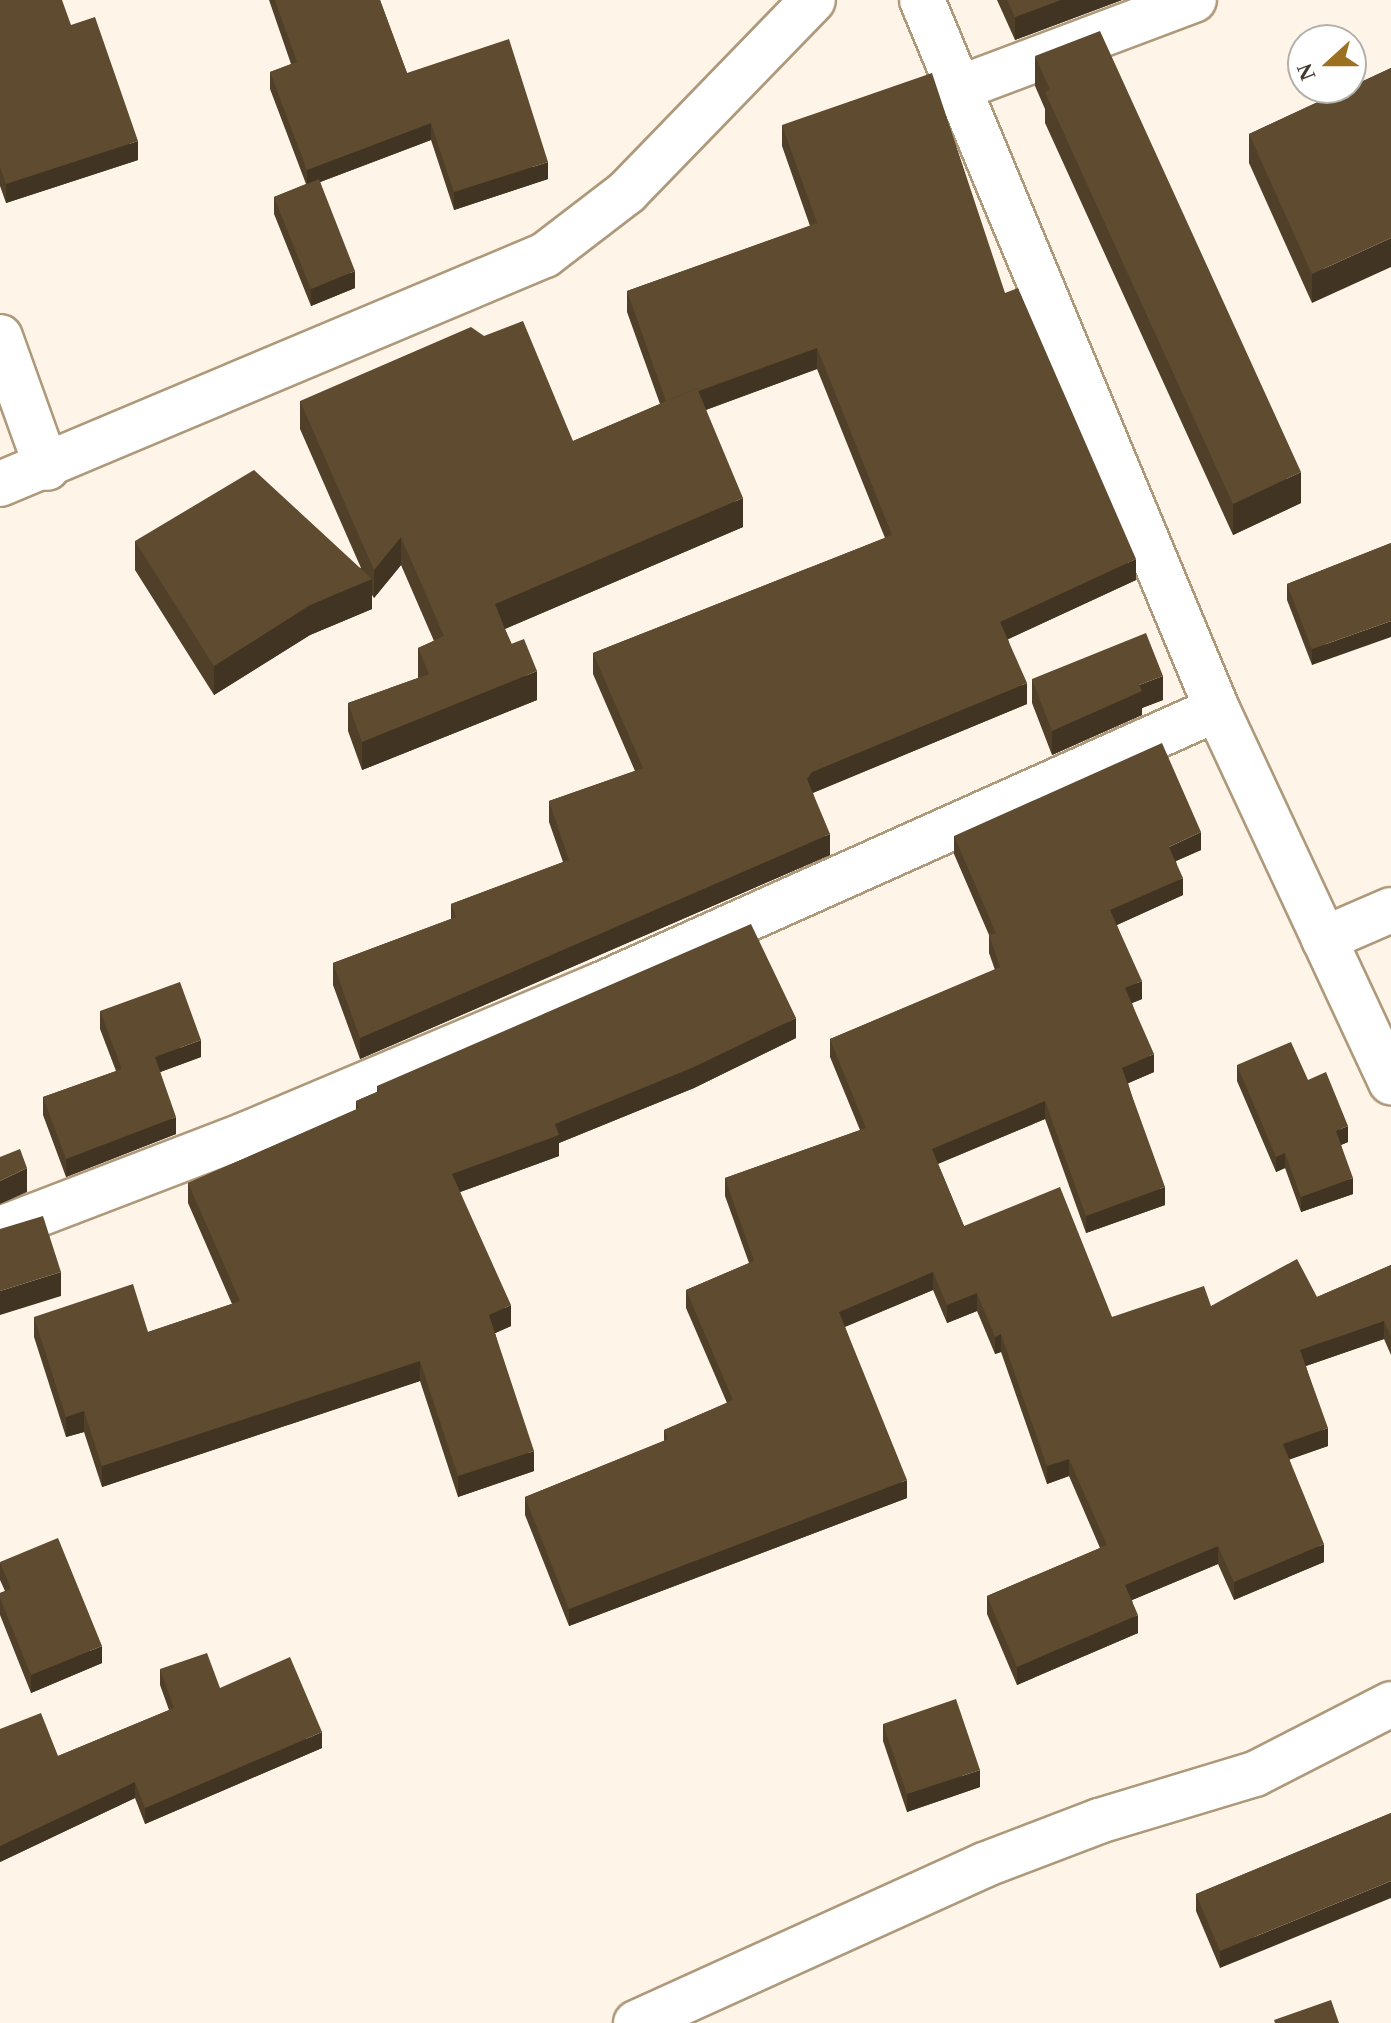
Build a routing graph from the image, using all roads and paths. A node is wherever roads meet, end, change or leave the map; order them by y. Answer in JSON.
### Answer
{"nodes":[{"id":1,"x":813,"y":0,"type":"edge"},
{"id":2,"x":922,"y":0,"type":"edge"},
{"id":3,"x":1194,"y":0,"type":"edge"},
{"id":4,"x":957,"y":89,"type":"junction"},
{"id":5,"x":0,"y":337,"type":"edge"},
{"id":6,"x":47,"y":468,"type":"junction"},
{"id":7,"x":0,"y":484,"type":"edge"},
{"id":8,"x":1217,"y":709,"type":"junction"},
{"id":9,"x":1391,"y":910,"type":"edge"},
{"id":10,"x":1324,"y":939,"type":"junction"},
{"id":11,"x":1391,"y":1082,"type":"edge"},
{"id":12,"x":0,"y":1229,"type":"edge"},
{"id":13,"x":1391,"y":1704,"type":"edge"},
{"id":14,"x":636,"y":2023,"type":"edge"}],
"edges":[{"from":1,"to":6,"type":"street"},
{"from":2,"to":4,"type":"street"},
{"from":3,"to":4,"type":"street"},
{"from":4,"to":8,"type":"street"},
{"from":5,"to":6,"type":"street"},
{"from":6,"to":7,"type":"street"},
{"from":8,"to":10,"type":"street"},
{"from":8,"to":12,"type":"street"},
{"from":9,"to":10,"type":"street"},
{"from":10,"to":11,"type":"street"},
{"from":13,"to":14,"type":"street"}]}
